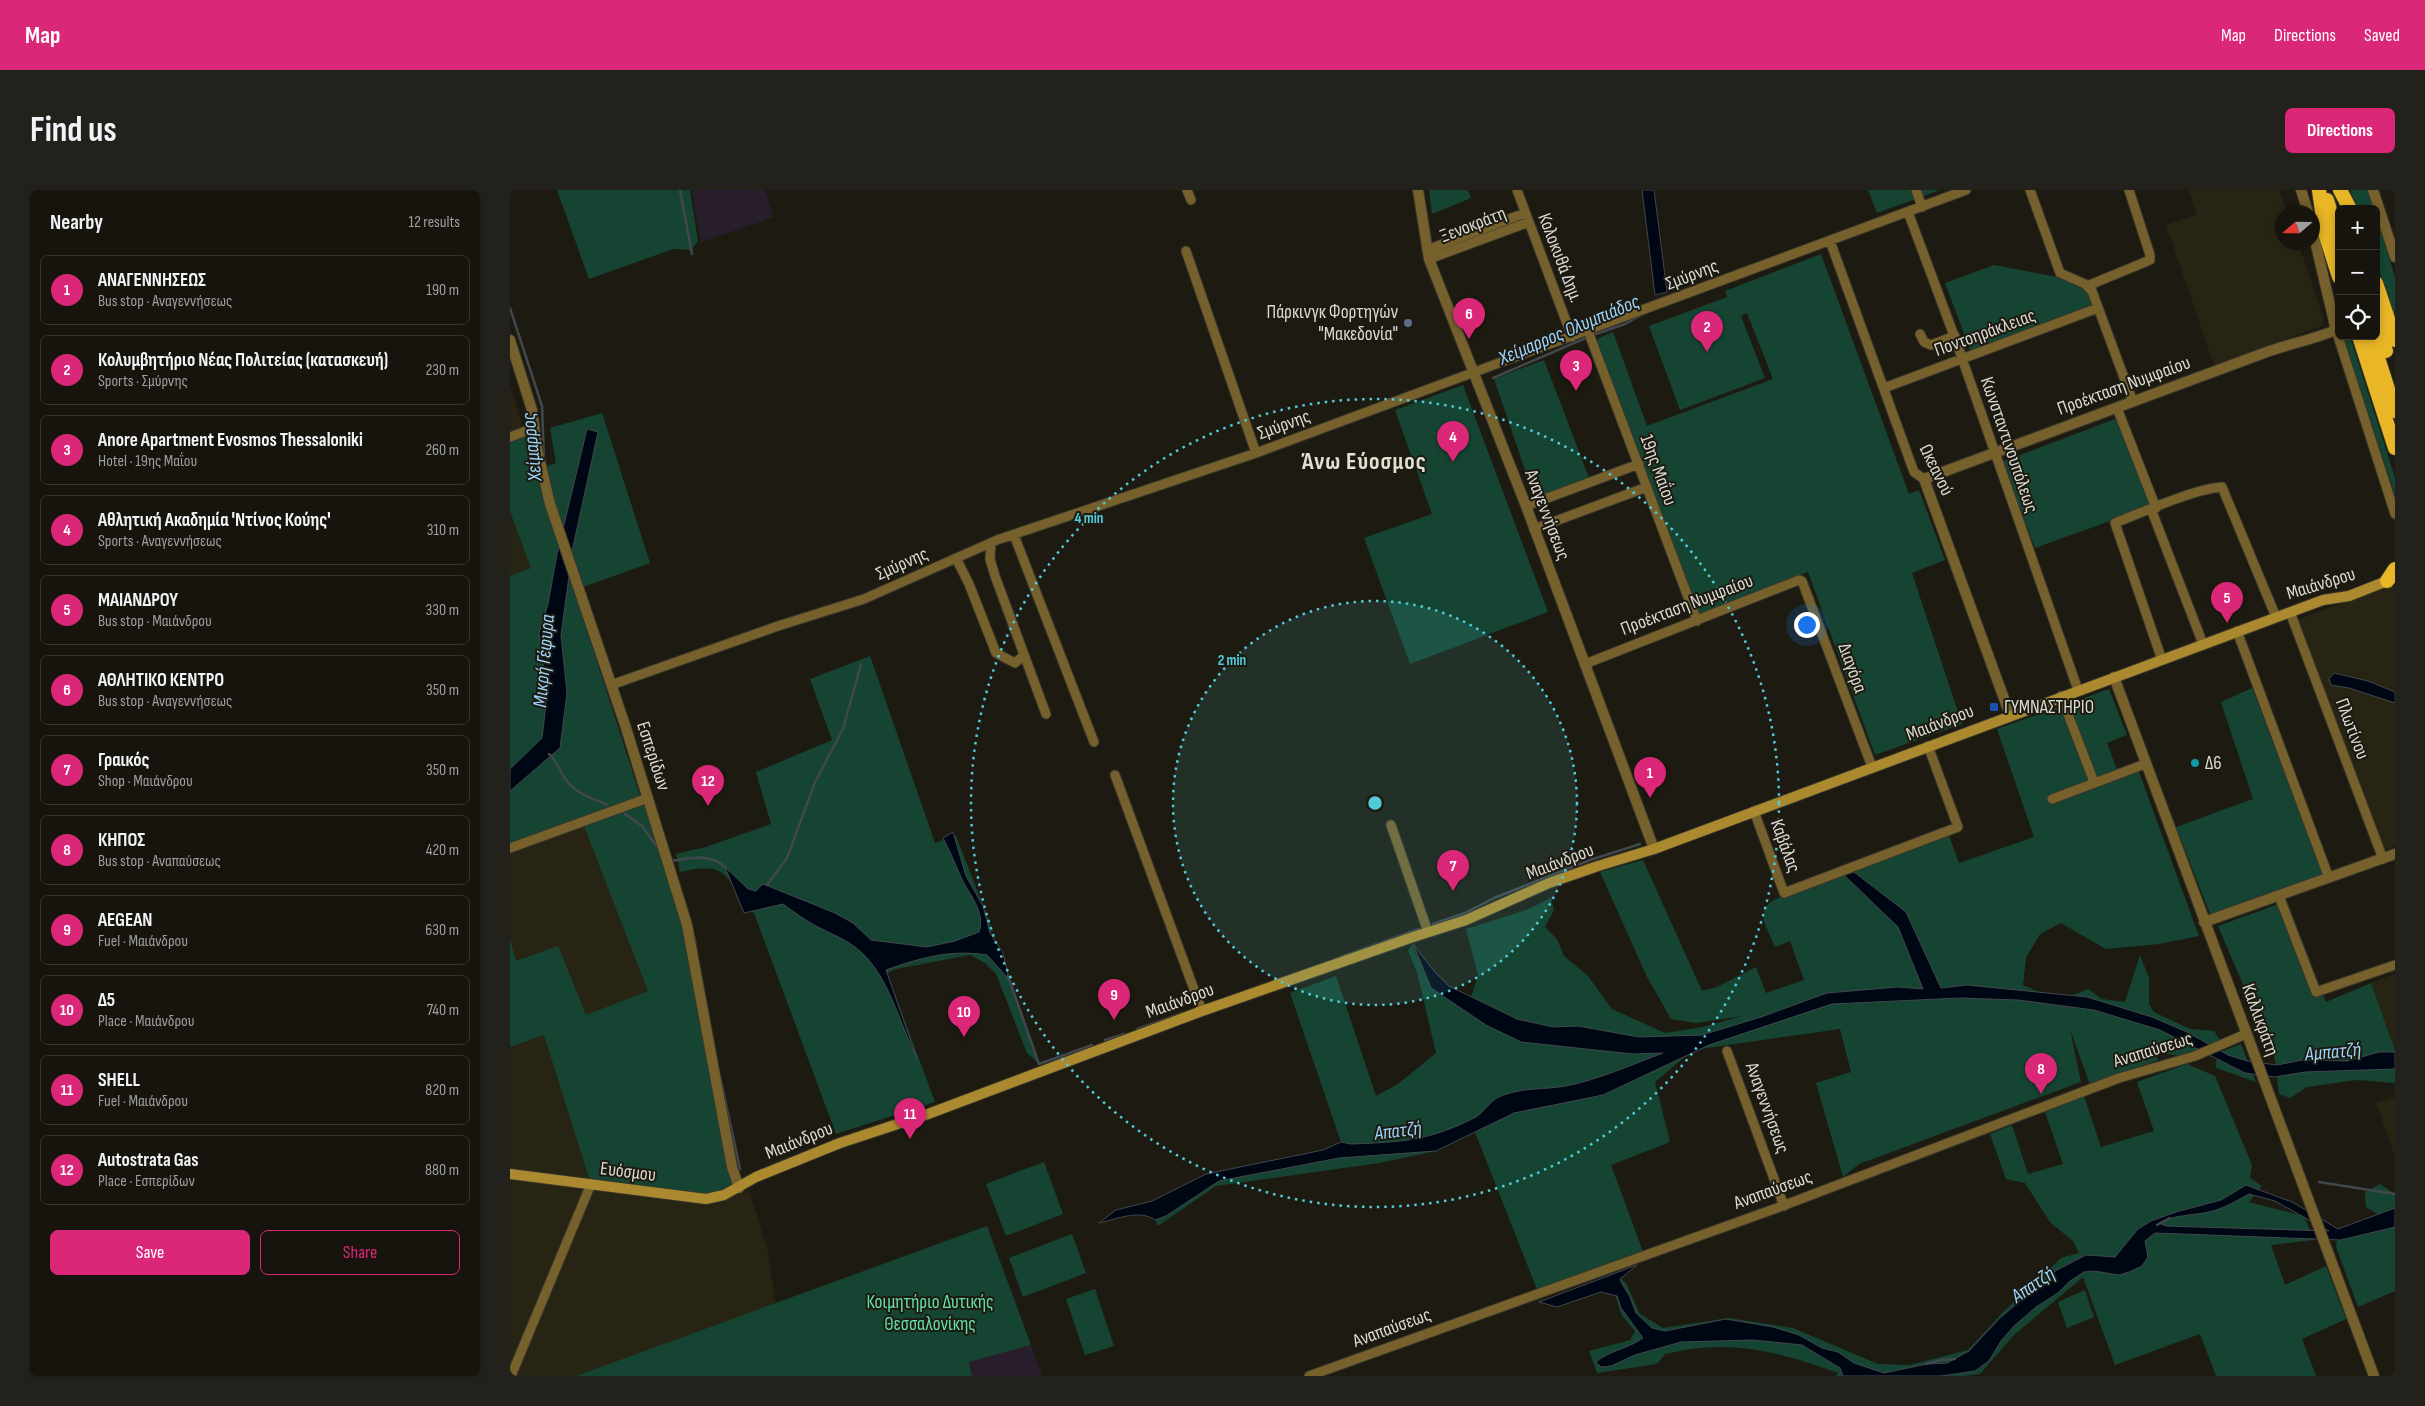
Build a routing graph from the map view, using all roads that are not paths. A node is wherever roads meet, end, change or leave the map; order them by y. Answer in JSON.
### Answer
{"nodes":[{"id":1,"x":1187,"y":190,"type":"edge"},
{"id":2,"x":1418,"y":190,"type":"edge"},
{"id":3,"x":1517,"y":190,"type":"edge"},
{"id":4,"x":1916,"y":190,"type":"edge"},
{"id":5,"x":1966,"y":190,"type":"edge"},
{"id":6,"x":2030,"y":190,"type":"edge"},
{"id":7,"x":2129,"y":190,"type":"edge"},
{"id":8,"x":2301,"y":190,"type":"edge"},
{"id":9,"x":2319,"y":190,"type":"edge"},
{"id":10,"x":2323,"y":190,"type":"edge"},
{"id":11,"x":2334,"y":190,"type":"edge"},
{"id":12,"x":2340,"y":190,"type":"edge"},
{"id":13,"x":2373,"y":190,"type":"edge"},
{"id":14,"x":1191,"y":200,"type":"dead end"},
{"id":15,"x":2306,"y":205,"type":"edge"},
{"id":16,"x":2339,"y":205,"type":"edge"},
{"id":17,"x":2348,"y":205,"type":"edge"},
{"id":18,"x":1922,"y":207,"type":"junction"},
{"id":19,"x":1908,"y":212,"type":"junction"},
{"id":20,"x":1527,"y":217,"type":"junction"},
{"id":21,"x":2335,"y":226,"type":"edge"},
{"id":22,"x":1830,"y":241,"type":"junction"},
{"id":23,"x":2317,"y":250,"type":"edge"},
{"id":24,"x":1186,"y":251,"type":"dead end"},
{"id":25,"x":1428,"y":254,"type":"junction"},
{"id":26,"x":2395,"y":257,"type":"edge"},
{"id":27,"x":2335,"y":265,"type":"edge"},
{"id":28,"x":2088,"y":286,"type":"junction"},
{"id":29,"x":2380,"y":295,"type":"edge"},
{"id":30,"x":2098,"y":308,"type":"junction"},
{"id":31,"x":2335,"y":326,"type":"edge"},
{"id":32,"x":1588,"y":330,"type":"junction"},
{"id":33,"x":2335,"y":330,"type":"edge"},
{"id":34,"x":1920,"y":334,"type":"dead end"},
{"id":35,"x":2380,"y":334,"type":"edge"},
{"id":36,"x":1572,"y":336,"type":"junction"},
{"id":37,"x":1954,"y":336,"type":"junction"},
{"id":38,"x":510,"y":340,"type":"edge"},
{"id":39,"x":2339,"y":340,"type":"edge"},
{"id":40,"x":2360,"y":340,"type":"edge"},
{"id":41,"x":2372,"y":340,"type":"edge"},
{"id":42,"x":2395,"y":340,"type":"edge"},
{"id":43,"x":1962,"y":359,"type":"junction"},
{"id":44,"x":1475,"y":374,"type":"junction"},
{"id":45,"x":2395,"y":380,"type":"edge"},
{"id":46,"x":1884,"y":388,"type":"junction"},
{"id":47,"x":2133,"y":402,"type":"junction"},
{"id":48,"x":2117,"y":408,"type":"junction"},
{"id":49,"x":2395,"y":411,"type":"edge"},
{"id":50,"x":534,"y":428,"type":"junction"},
{"id":51,"x":510,"y":437,"type":"edge"},
{"id":52,"x":2395,"y":448,"type":"edge"},
{"id":53,"x":1995,"y":452,"type":"junction"},
{"id":54,"x":1256,"y":453,"type":"junction"},
{"id":55,"x":1639,"y":464,"type":"junction"},
{"id":56,"x":1924,"y":479,"type":"junction"},
{"id":57,"x":1647,"y":487,"type":"junction"},
{"id":58,"x":1526,"y":506,"type":"junction"},
{"id":59,"x":2154,"y":509,"type":"junction"},
{"id":60,"x":2395,"y":514,"type":"edge"},
{"id":61,"x":1534,"y":529,"type":"junction"},
{"id":62,"x":1014,"y":535,"type":"junction"},
{"id":63,"x":991,"y":543,"type":"junction"},
{"id":64,"x":956,"y":558,"type":"junction"},
{"id":65,"x":2392,"y":576,"type":"edge"},
{"id":66,"x":1802,"y":581,"type":"joint"},
{"id":67,"x":2290,"y":612,"type":"junction"},
{"id":68,"x":2276,"y":617,"type":"junction"},
{"id":69,"x":1697,"y":621,"type":"junction"},
{"id":70,"x":2237,"y":631,"type":"junction"},
{"id":71,"x":2203,"y":644,"type":"junction"},
{"id":72,"x":1024,"y":655,"type":"junction"},
{"id":73,"x":2162,"y":660,"type":"junction"},
{"id":74,"x":1585,"y":664,"type":"junction"},
{"id":75,"x":2114,"y":677,"type":"junction"},
{"id":76,"x":611,"y":685,"type":"junction"},
{"id":77,"x":2078,"y":690,"type":"junction"},
{"id":78,"x":2061,"y":696,"type":"junction"},
{"id":79,"x":1046,"y":714,"type":"dead end"},
{"id":80,"x":2010,"y":715,"type":"junction"},
{"id":81,"x":1094,"y":742,"type":"dead end"},
{"id":82,"x":1928,"y":746,"type":"junction"},
{"id":83,"x":2145,"y":764,"type":"junction"},
{"id":84,"x":1872,"y":767,"type":"junction"},
{"id":85,"x":1116,"y":774,"type":"dead end"},
{"id":86,"x":2094,"y":782,"type":"junction"},
{"id":87,"x":648,"y":798,"type":"junction"},
{"id":88,"x":2052,"y":799,"type":"dead end"},
{"id":89,"x":1754,"y":811,"type":"junction"},
{"id":90,"x":1391,"y":825,"type":"dead end"},
{"id":91,"x":510,"y":848,"type":"edge"},
{"id":92,"x":1654,"y":849,"type":"junction"},
{"id":93,"x":2395,"y":854,"type":"edge"},
{"id":94,"x":2383,"y":859,"type":"junction"},
{"id":95,"x":2329,"y":878,"type":"junction"},
{"id":96,"x":2280,"y":896,"type":"junction"},
{"id":97,"x":2204,"y":922,"type":"junction"},
{"id":98,"x":1428,"y":932,"type":"junction"},
{"id":99,"x":2395,"y":965,"type":"edge"},
{"id":100,"x":1202,"y":1012,"type":"junction"},
{"id":101,"x":2246,"y":1034,"type":"junction"},
{"id":102,"x":1727,"y":1051,"type":"dead end"},
{"id":103,"x":510,"y":1174,"type":"edge"},
{"id":104,"x":591,"y":1184,"type":"junction"},
{"id":105,"x":740,"y":1188,"type":"junction"},
{"id":106,"x":1784,"y":1206,"type":"junction"},
{"id":107,"x":511,"y":1376,"type":"edge"},
{"id":108,"x":1309,"y":1376,"type":"edge"},
{"id":109,"x":2374,"y":1376,"type":"edge"}],
"edges":[{"from":1,"to":14,"type":"street"},
{"from":2,"to":25,"type":"street","name":"Αναγεννήσεως"},
{"from":3,"to":20,"type":"street","name":"Κολοκυθά Δημ."},
{"from":4,"to":18,"type":"street"},
{"from":5,"to":18,"type":"street","name":"Σμύρνης"},
{"from":6,"to":28,"type":"street"},
{"from":7,"to":28,"type":"street"},
{"from":8,"to":15,"type":"street"},
{"from":9,"to":27,"type":"highway"},
{"from":10,"to":21,"type":"highway"},
{"from":11,"to":16,"type":"highway"},
{"from":12,"to":17,"type":"highway"},
{"from":13,"to":26,"type":"street"},
{"from":18,"to":19,"type":"street","name":"Σμύρνης"},
{"from":19,"to":22,"type":"street","name":"Σμύρνης"},
{"from":19,"to":37,"type":"street","name":"Κωνσταντινουπόλεως"},
{"from":20,"to":25,"type":"street","name":"Ξενοκράτη"},
{"from":20,"to":36,"type":"street","name":"Κολοκυθά Δημ."},
{"from":22,"to":32,"type":"street","name":"Σμύρνης"},
{"from":22,"to":46,"type":"street","name":"Ωκεανού"},
{"from":23,"to":31,"type":"street"},
{"from":24,"to":54,"type":"street"},
{"from":25,"to":44,"type":"street","name":"Αναγεννήσεως"},
{"from":28,"to":30,"type":"street"},
{"from":29,"to":42,"type":"highway"},
{"from":30,"to":43,"type":"street","name":"Ποντοηράκλειας"},
{"from":30,"to":47,"type":"street"},
{"from":32,"to":36,"type":"street","name":"Σμύρνης"},
{"from":32,"to":55,"type":"street","name":"19ης Μαΐου"},
{"from":33,"to":47,"type":"street","name":"Προέκταση Νυμφαίου"},
{"from":34,"to":37,"type":"street"},
{"from":35,"to":45,"type":"highway"},
{"from":36,"to":44,"type":"street","name":"Σμύρνης"},
{"from":37,"to":43,"type":"street","name":"Κωνσταντινουπόλεως"},
{"from":38,"to":50,"type":"street","name":"Εσπερίδων"},
{"from":39,"to":60,"type":"street"},
{"from":40,"to":52,"type":"highway"},
{"from":41,"to":49,"type":"highway"},
{"from":43,"to":46,"type":"street","name":"Ποντοηράκλειας"},
{"from":43,"to":53,"type":"street","name":"Κωνσταντινουπόλεως"},
{"from":44,"to":54,"type":"street","name":"Σμύρνης"},
{"from":44,"to":58,"type":"street","name":"Αναγεννήσεως"},
{"from":46,"to":56,"type":"street","name":"Ωκεανού"},
{"from":47,"to":48,"type":"street","name":"Προέκταση Νυμφαίου"},
{"from":48,"to":53,"type":"street","name":"Προέκταση Νυμφαίου"},
{"from":48,"to":59,"type":"street"},
{"from":50,"to":51,"type":"street"},
{"from":50,"to":76,"type":"street","name":"Εσπερίδων"},
{"from":53,"to":56,"type":"street","name":"Προέκταση Νυμφαίου"},
{"from":53,"to":77,"type":"street","name":"Κωνσταντινουπόλεως"},
{"from":54,"to":62,"type":"street","name":"Σμύρνης"},
{"from":55,"to":57,"type":"street","name":"19ης Μαΐου"},
{"from":55,"to":58,"type":"street"},
{"from":56,"to":80,"type":"street","name":"Ωκεανού"},
{"from":57,"to":61,"type":"street"},
{"from":57,"to":69,"type":"street","name":"19ης Μαΐου"},
{"from":58,"to":61,"type":"street","name":"Αναγεννήσεως"},
{"from":59,"to":68,"type":"street"},
{"from":59,"to":71,"type":"street"},
{"from":59,"to":73,"type":"street"},
{"from":61,"to":74,"type":"street","name":"Αναγεννήσεως"},
{"from":62,"to":63,"type":"street","name":"Σμύρνης"},
{"from":62,"to":81,"type":"street"},
{"from":63,"to":64,"type":"street","name":"Σμύρνης"},
{"from":63,"to":72,"type":"street"},
{"from":64,"to":72,"type":"street"},
{"from":64,"to":76,"type":"street","name":"Σμύρνης"},
{"from":65,"to":67,"type":"main road","name":"Μαιάνδρου"},
{"from":66,"to":69,"type":"street","name":"Προέκταση Νυμφαίου"},
{"from":66,"to":84,"type":"street","name":"Διαγόρα"},
{"from":67,"to":68,"type":"main road","name":"Μαιάνδρου"},
{"from":67,"to":94,"type":"street","name":"Πλωτίνου"},
{"from":68,"to":70,"type":"main road","name":"Μαιάνδρου"},
{"from":69,"to":74,"type":"street","name":"Προέκταση Νυμφαίου"},
{"from":70,"to":71,"type":"main road","name":"Μαιάνδρου"},
{"from":70,"to":95,"type":"street"},
{"from":71,"to":73,"type":"main road","name":"Μαιάνδρου"},
{"from":72,"to":79,"type":"street"},
{"from":73,"to":75,"type":"main road","name":"Μαιάνδρου"},
{"from":74,"to":92,"type":"street","name":"Αναγεννήσεως"},
{"from":75,"to":77,"type":"main road","name":"Μαιάνδρου"},
{"from":75,"to":83,"type":"street","name":"Καλλικράτη"},
{"from":76,"to":87,"type":"street","name":"Εσπερίδων"},
{"from":77,"to":78,"type":"main road","name":"Μαιάνδρου"},
{"from":78,"to":80,"type":"main road","name":"Μαιάνδρου"},
{"from":78,"to":86,"type":"street"},
{"from":80,"to":82,"type":"main road","name":"Μαιάνδρου"},
{"from":82,"to":84,"type":"main road","name":"Μαιάνδρου"},
{"from":82,"to":89,"type":"street","name":"Καβάλας"},
{"from":83,"to":86,"type":"street"},
{"from":83,"to":97,"type":"street","name":"Καλλικράτη"},
{"from":84,"to":89,"type":"main road","name":"Μαιάνδρου"},
{"from":85,"to":100,"type":"street"},
{"from":86,"to":88,"type":"street"},
{"from":87,"to":91,"type":"street"},
{"from":87,"to":105,"type":"street","name":"Εσπερίδων"},
{"from":89,"to":92,"type":"main road","name":"Μαιάνδρου"},
{"from":90,"to":98,"type":"street"},
{"from":92,"to":98,"type":"main road","name":"Μαιάνδρου"},
{"from":93,"to":94,"type":"street"},
{"from":94,"to":95,"type":"street"},
{"from":95,"to":96,"type":"street"},
{"from":96,"to":97,"type":"street"},
{"from":96,"to":99,"type":"street"},
{"from":97,"to":101,"type":"street","name":"Καλλικράτη"},
{"from":98,"to":100,"type":"main road","name":"Μαιάνδρου"},
{"from":100,"to":105,"type":"main road","name":"Μαιάνδρου"},
{"from":101,"to":106,"type":"street","name":"Αναπαύσεως"},
{"from":101,"to":109,"type":"street","name":"Καλλικράτη"},
{"from":102,"to":106,"type":"street","name":"Αναγεννήσεως"},
{"from":103,"to":104,"type":"main road","name":"Ευόσμου"},
{"from":104,"to":105,"type":"main road","name":"Ευόσμου"},
{"from":104,"to":107,"type":"street"},
{"from":106,"to":108,"type":"street","name":"Αναπαύσεως"}]}
